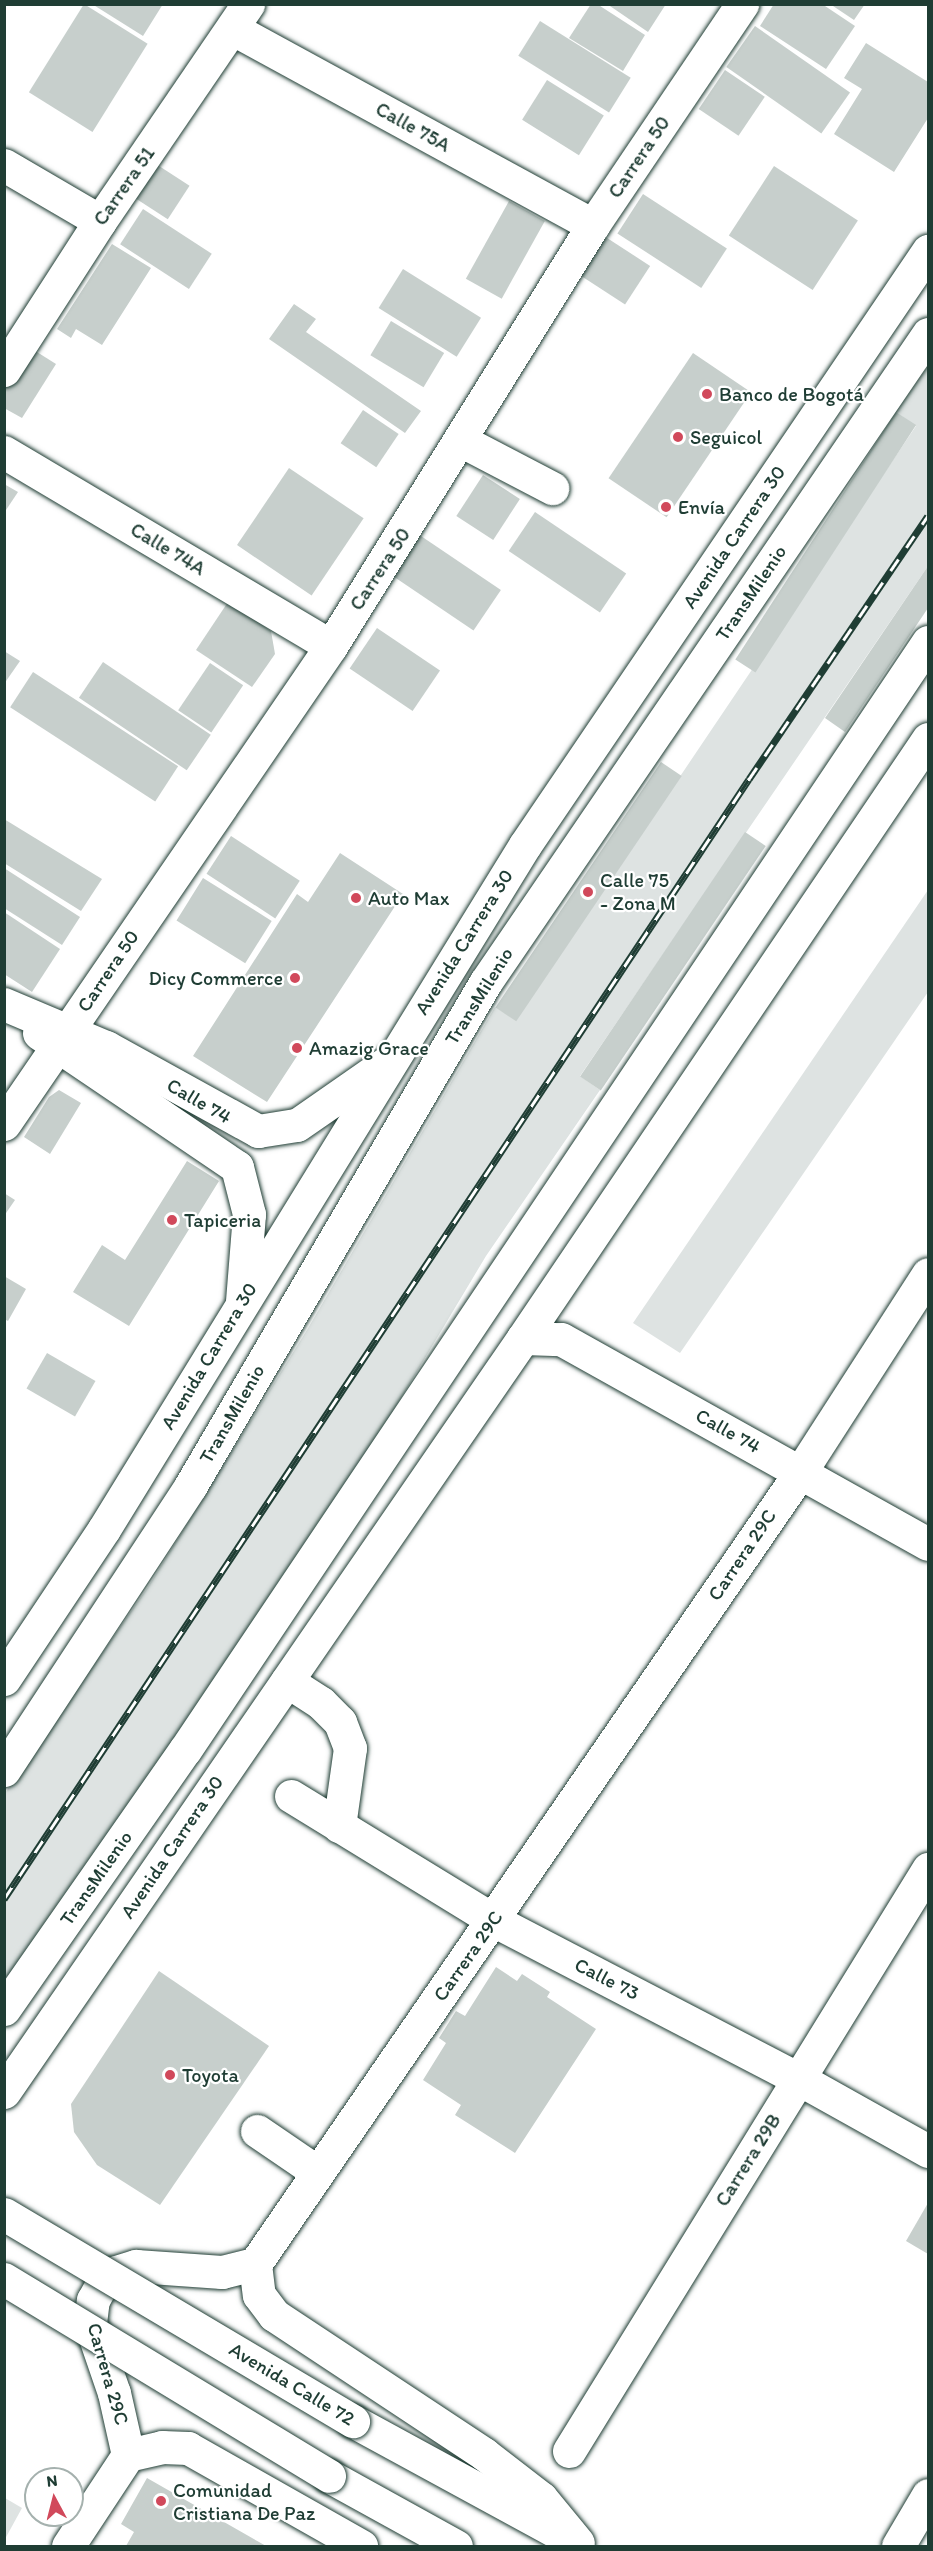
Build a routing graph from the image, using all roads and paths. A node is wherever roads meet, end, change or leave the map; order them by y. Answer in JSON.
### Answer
{"nodes":[{"id":1,"x":742,"y":4,"type":"edge"},
{"id":2,"x":240,"y":17,"type":"edge"},
{"id":3,"x":4,"y":165,"type":"edge"},
{"id":4,"x":100,"y":221,"type":"junction"},
{"id":5,"x":593,"y":225,"type":"junction"},
{"id":6,"x":928,"y":251,"type":"edge"},
{"id":7,"x":928,"y":334,"type":"edge"},
{"id":8,"x":4,"y":370,"type":"edge"},
{"id":9,"x":462,"y":441,"type":"junction"},
{"id":10,"x":4,"y":452,"type":"edge"},
{"id":11,"x":552,"y":488,"type":"dead end"},
{"id":12,"x":928,"y":642,"type":"edge"},
{"id":13,"x":331,"y":646,"type":"junction"},
{"id":14,"x":928,"y":739,"type":"edge"},
{"id":15,"x":4,"y":1006,"type":"edge"},
{"id":16,"x":62,"y":1039,"type":"junction"},
{"id":17,"x":389,"y":1061,"type":"junction"},
{"id":18,"x":4,"y":1124,"type":"edge"},
{"id":19,"x":928,"y":1274,"type":"edge"},
{"id":20,"x":242,"y":1301,"type":"junction"},
{"id":21,"x":523,"y":1338,"type":"junction"},
{"id":22,"x":801,"y":1472,"type":"junction"},
{"id":23,"x":928,"y":1544,"type":"edge"},
{"id":24,"x":4,"y":1679,"type":"edge"},
{"id":25,"x":286,"y":1680,"type":"junction"},
{"id":26,"x":4,"y":1770,"type":"edge"},
{"id":27,"x":291,"y":1796,"type":"dead end"},
{"id":28,"x":339,"y":1826,"type":"junction"},
{"id":29,"x":928,"y":1869,"type":"edge"},
{"id":30,"x":493,"y":1920,"type":"junction"},
{"id":31,"x":4,"y":2009,"type":"edge"},
{"id":32,"x":799,"y":2079,"type":"junction"},
{"id":33,"x":4,"y":2092,"type":"edge"},
{"id":34,"x":257,"y":2131,"type":"dead end"},
{"id":35,"x":928,"y":2151,"type":"edge"},
{"id":36,"x":316,"y":2172,"type":"junction"},
{"id":37,"x":4,"y":2214,"type":"edge"},
{"id":38,"x":255,"y":2264,"type":"junction"},
{"id":39,"x":4,"y":2279,"type":"edge"},
{"id":40,"x":569,"y":2451,"type":"dead end"},
{"id":41,"x":128,"y":2455,"type":"junction"},
{"id":42,"x":928,"y":2495,"type":"edge"},
{"id":43,"x":581,"y":2545,"type":"edge"},
{"id":44,"x":68,"y":2547,"type":"edge"},
{"id":45,"x":361,"y":2547,"type":"edge"},
{"id":46,"x":456,"y":2547,"type":"edge"},
{"id":47,"x":898,"y":2547,"type":"edge"}],
"edges":[{"from":1,"to":5,"type":"main road","name":"Carrera 50"},
{"from":2,"to":4,"type":"main road","name":"Carrera 51"},
{"from":2,"to":5,"type":"main road","name":"Calle 75A"},
{"from":3,"to":4,"type":"main road"},
{"from":4,"to":8,"type":"main road","name":"Carrera 51"},
{"from":5,"to":9,"type":"main road","name":"Carrera 50"},
{"from":6,"to":17,"type":"main road","name":"Avenida Carrera 30"},
{"from":7,"to":26,"type":"main road","name":"TransMilenio"},
{"from":9,"to":11,"type":"main road"},
{"from":9,"to":13,"type":"main road","name":"Carrera 50"},
{"from":10,"to":13,"type":"main road","name":"Calle 74A"},
{"from":12,"to":31,"type":"main road","name":"TransMilenio"},
{"from":13,"to":16,"type":"main road","name":"Carrera 50"},
{"from":14,"to":21,"type":"main road","name":"Avenida Carrera 30"},
{"from":15,"to":16,"type":"main road","name":"Calle 74"},
{"from":16,"to":17,"type":"main road","name":"Calle 74"},
{"from":16,"to":18,"type":"main road","name":"Carrera 50"},
{"from":16,"to":20,"type":"main road","name":"Calle 74"},
{"from":17,"to":20,"type":"main road","name":"Avenida Carrera 30"},
{"from":19,"to":22,"type":"main road","name":"Carrera 29C"},
{"from":20,"to":24,"type":"main road","name":"Avenida Carrera 30"},
{"from":21,"to":22,"type":"main road","name":"Calle 74"},
{"from":21,"to":25,"type":"main road","name":"Avenida Carrera 30"},
{"from":22,"to":23,"type":"main road","name":"Calle 74"},
{"from":22,"to":30,"type":"main road","name":"Carrera 29C"},
{"from":25,"to":28,"type":"main road"},
{"from":25,"to":33,"type":"main road","name":"Avenida Carrera 30"},
{"from":27,"to":28,"type":"main road","name":"Calle 73"},
{"from":28,"to":30,"type":"main road","name":"Calle 73"},
{"from":29,"to":32,"type":"main road","name":"Carrera 29B"},
{"from":30,"to":32,"type":"main road","name":"Calle 73"},
{"from":30,"to":36,"type":"main road","name":"Carrera 29C"},
{"from":32,"to":35,"type":"main road","name":"Calle 73"},
{"from":32,"to":40,"type":"main road","name":"Carrera 29B"},
{"from":34,"to":36,"type":"main road"},
{"from":36,"to":38,"type":"main road","name":"Carrera 29C"},
{"from":37,"to":43,"type":"main road","name":"Avenida Calle 72","bridge":true},
{"from":38,"to":41,"type":"main road","name":"Carrera 29C"},
{"from":38,"to":43,"type":"main road"},
{"from":39,"to":46,"type":"main road","bridge":true},
{"from":41,"to":44,"type":"main road"},
{"from":41,"to":45,"type":"main road"},
{"from":42,"to":47,"type":"main road"}]}
